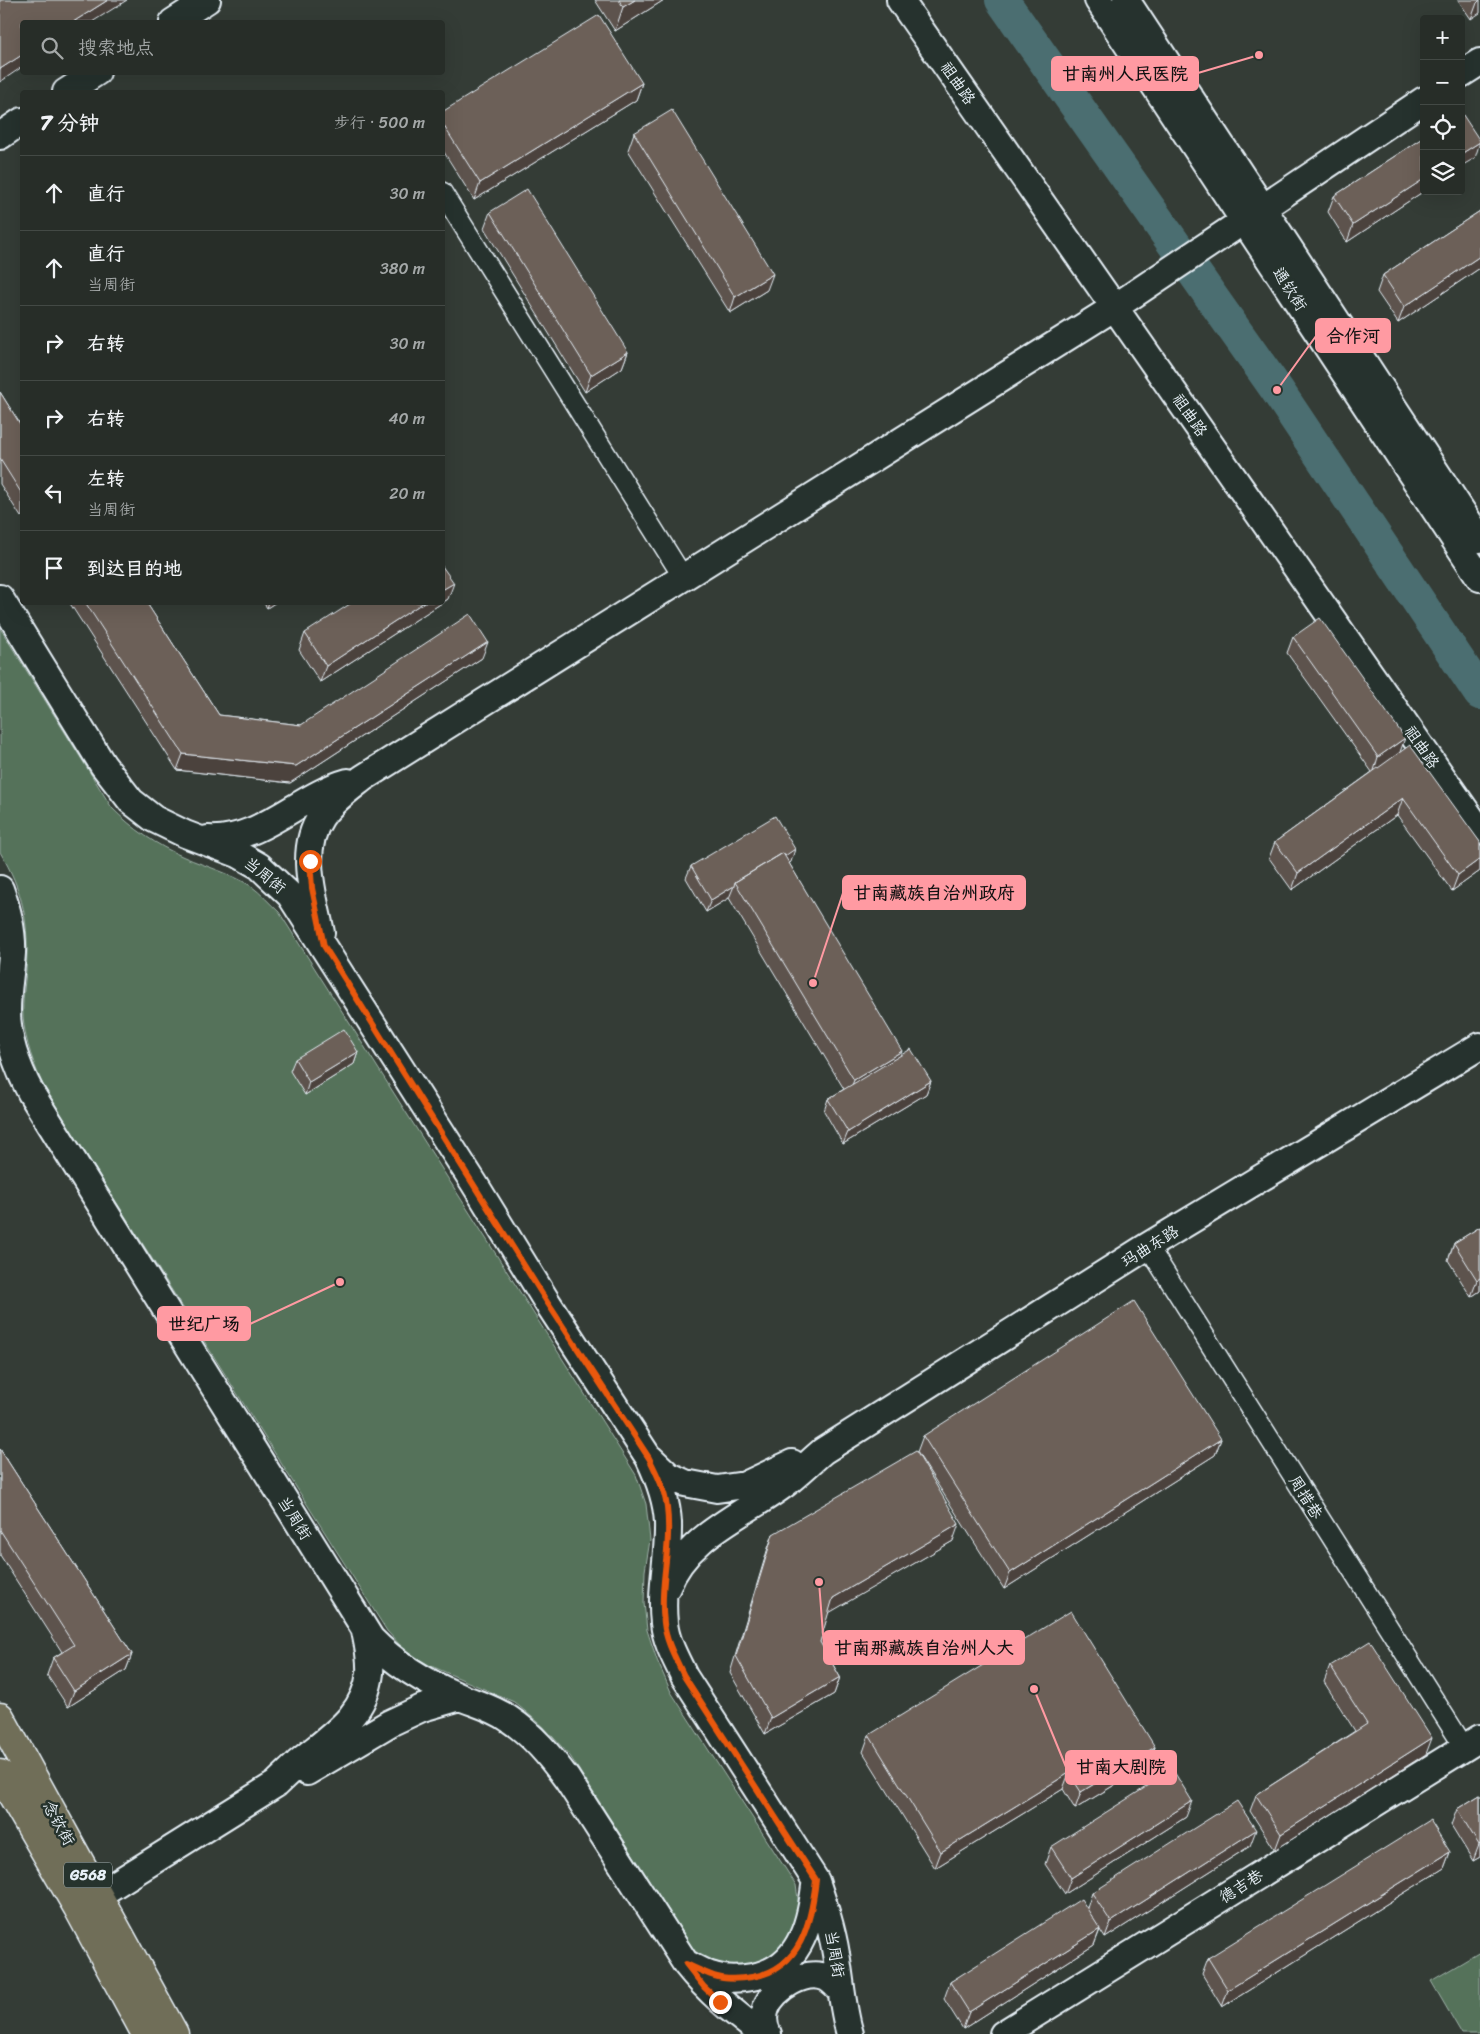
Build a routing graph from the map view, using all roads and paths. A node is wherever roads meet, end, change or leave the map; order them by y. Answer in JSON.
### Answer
{"nodes":[{"id":1,"x":207,"y":0,"type":"edge"},
{"id":2,"x":900,"y":0,"type":"edge"},
{"id":3,"x":1098,"y":0,"type":"edge"},
{"id":4,"x":1126,"y":0,"type":"edge"},
{"id":5,"x":176,"y":20,"type":"edge"},
{"id":6,"x":1480,"y":62,"type":"edge"},
{"id":7,"x":1465,"y":71,"type":"edge"},
{"id":8,"x":92,"y":75,"type":"edge"},
{"id":9,"x":69,"y":90,"type":"edge"},
{"id":10,"x":1420,"y":103,"type":"edge"},
{"id":11,"x":20,"y":122,"type":"edge"},
{"id":12,"x":0,"y":136,"type":"edge"},
{"id":13,"x":445,"y":197,"type":"edge"},
{"id":14,"x":1254,"y":215,"type":"junction"},
{"id":15,"x":1115,"y":307,"type":"junction"},
{"id":16,"x":1480,"y":539,"type":"edge"},
{"id":17,"x":683,"y":577,"type":"junction"},
{"id":18,"x":1480,"y":578,"type":"edge"},
{"id":19,"x":0,"y":598,"type":"edge"},
{"id":20,"x":363,"y":778,"type":"junction"},
{"id":21,"x":1480,"y":830,"type":"edge"},
{"id":22,"x":194,"y":837,"type":"junction"},
{"id":23,"x":0,"y":889,"type":"edge"},
{"id":24,"x":12,"y":945,"type":"junction"},
{"id":25,"x":324,"y":946,"type":"junction"},
{"id":26,"x":0,"y":971,"type":"edge"},
{"id":27,"x":1480,"y":1046,"type":"edge"},
{"id":28,"x":0,"y":1066,"type":"edge"},
{"id":29,"x":24,"y":1081,"type":"junction"},
{"id":30,"x":1148,"y":1246,"type":"junction"},
{"id":31,"x":823,"y":1451,"type":"junction"},
{"id":32,"x":649,"y":1458,"type":"junction"},
{"id":33,"x":662,"y":1598,"type":"junction"},
{"id":34,"x":365,"y":1631,"type":"junction"},
{"id":35,"x":460,"y":1697,"type":"junction"},
{"id":36,"x":0,"y":1717,"type":"edge"},
{"id":37,"x":1472,"y":1742,"type":"edge"},
{"id":38,"x":0,"y":1774,"type":"edge"},
{"id":39,"x":276,"y":1784,"type":"junction"},
{"id":40,"x":816,"y":1880,"type":"junction"},
{"id":41,"x":89,"y":1901,"type":"junction"},
{"id":42,"x":686,"y":1964,"type":"junction"},
{"id":43,"x":841,"y":1991,"type":"junction"},
{"id":44,"x":146,"y":2034,"type":"edge"},
{"id":45,"x":174,"y":2034,"type":"edge"},
{"id":46,"x":762,"y":2034,"type":"edge"},
{"id":47,"x":768,"y":2034,"type":"edge"},
{"id":48,"x":850,"y":2034,"type":"edge"},
{"id":49,"x":1003,"y":2034,"type":"edge"}],
"edges":[{"from":1,"to":5,"type":"street"},
{"from":2,"to":15,"type":"street","name":"祖曲路"},
{"from":3,"to":14,"type":"street","name":"通钦街"},
{"from":4,"to":14,"type":"street"},
{"from":6,"to":7,"type":"street"},
{"from":8,"to":9,"type":"street"},
{"from":10,"to":14,"type":"street"},
{"from":11,"to":12,"type":"street"},
{"from":13,"to":17,"type":"street"},
{"from":14,"to":15,"type":"street"},
{"from":14,"to":16,"type":"street"},
{"from":14,"to":18,"type":"street","name":"通钦街"},
{"from":15,"to":17,"type":"street"},
{"from":15,"to":21,"type":"street","name":"祖曲路"},
{"from":17,"to":20,"type":"street"},
{"from":19,"to":22,"type":"street","name":"当周街"},
{"from":20,"to":22,"type":"street"},
{"from":20,"to":25,"type":"street"},
{"from":22,"to":25,"type":"street","name":"当周街"},
{"from":23,"to":24,"type":"street","name":"当周街"},
{"from":24,"to":26,"type":"street"},
{"from":24,"to":29,"type":"street","name":"当周街"},
{"from":25,"to":32,"type":"street","name":"当周街"},
{"from":27,"to":30,"type":"street","name":"玛曲东路"},
{"from":28,"to":29,"type":"street"},
{"from":29,"to":34,"type":"street","name":"当周街"},
{"from":30,"to":31,"type":"street","name":"玛曲东路"},
{"from":30,"to":37,"type":"street","name":"周措巷"},
{"from":31,"to":32,"type":"street"},
{"from":31,"to":33,"type":"street"},
{"from":32,"to":33,"type":"street","name":"当周街"},
{"from":33,"to":40,"type":"street","name":"当周街"},
{"from":34,"to":35,"type":"street","name":"当周街"},
{"from":34,"to":39,"type":"street"},
{"from":35,"to":39,"type":"street"},
{"from":35,"to":42,"type":"street","name":"当周街"},
{"from":36,"to":41,"type":"highway","name":"念钦街","number":"G568"},
{"from":37,"to":49,"type":"street","name":"德吉巷"},
{"from":38,"to":41,"type":"highway","name":"念钦街","number":"G568"},
{"from":39,"to":41,"type":"street"},
{"from":40,"to":42,"type":"street"},
{"from":40,"to":43,"type":"street","name":"当周街"},
{"from":41,"to":44,"type":"highway","name":"念钦街","number":"G568"},
{"from":41,"to":45,"type":"highway","name":"念钦街","number":"G568"},
{"from":42,"to":46,"type":"street","name":"当周街"},
{"from":43,"to":47,"type":"street"},
{"from":43,"to":48,"type":"street","name":"当周街"}]}
